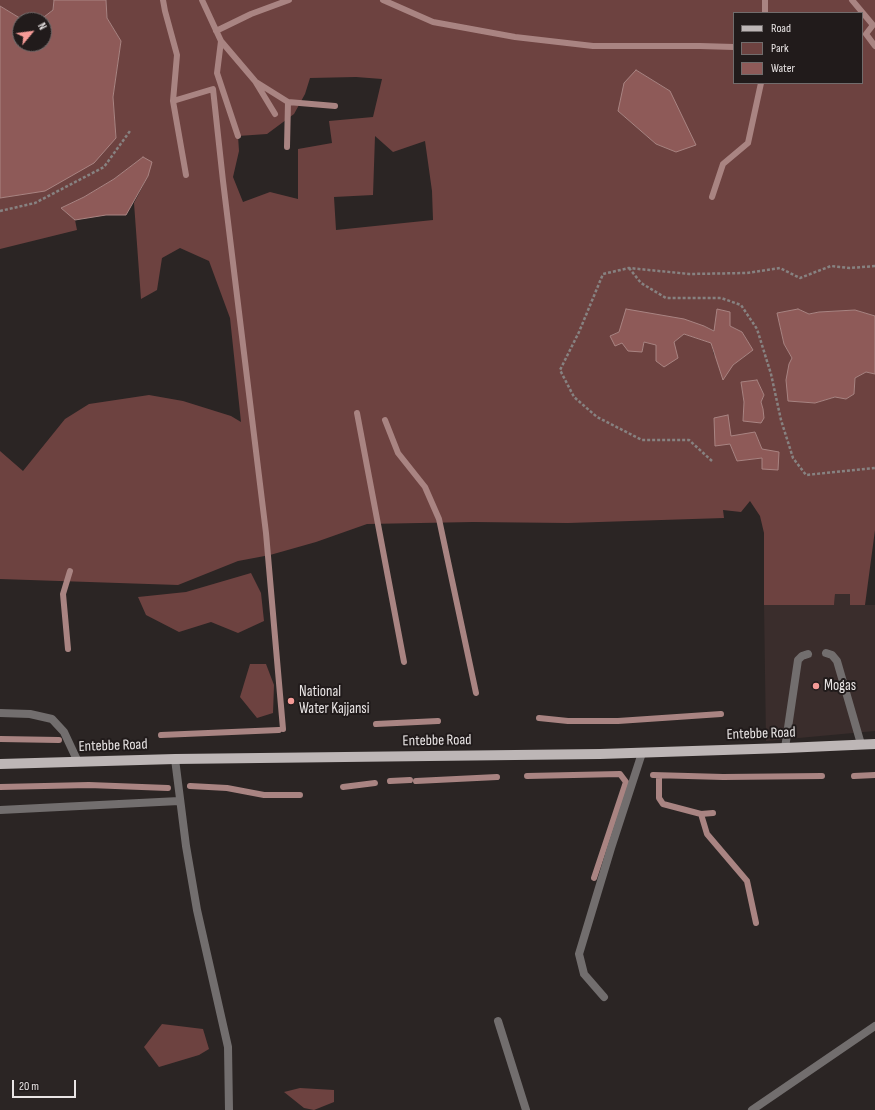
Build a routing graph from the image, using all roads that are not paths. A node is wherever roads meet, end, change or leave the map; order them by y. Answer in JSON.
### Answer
{"nodes":[{"id":1,"x":826,"y":653,"type":"dead end"},
{"id":2,"x":808,"y":654,"type":"dead end"},
{"id":3,"x":0,"y":713,"type":"edge"},
{"id":4,"x":861,"y":744,"type":"junction"},
{"id":5,"x":875,"y":744,"type":"edge"},
{"id":6,"x":785,"y":748,"type":"junction"},
{"id":7,"x":642,"y":753,"type":"junction"},
{"id":8,"x":175,"y":759,"type":"junction"},
{"id":9,"x":78,"y":762,"type":"junction"},
{"id":10,"x":0,"y":764,"type":"edge"},
{"id":11,"x":179,"y":801,"type":"junction"},
{"id":12,"x":0,"y":810,"type":"edge"},
{"id":13,"x":604,"y":997,"type":"dead end"},
{"id":14,"x":498,"y":1020,"type":"dead end"},
{"id":15,"x":875,"y":1026,"type":"edge"},
{"id":16,"x":229,"y":1110,"type":"edge"},
{"id":17,"x":526,"y":1110,"type":"edge"},
{"id":18,"x":752,"y":1110,"type":"edge"}],
"edges":[{"from":1,"to":4,"type":"street"},
{"from":2,"to":6,"type":"street"},
{"from":3,"to":9,"type":"street"},
{"from":4,"to":5,"type":"main road","name":"Entebbe Road"},
{"from":4,"to":6,"type":"main road","name":"Entebbe Road"},
{"from":6,"to":7,"type":"main road","name":"Entebbe Road"},
{"from":7,"to":8,"type":"main road","name":"Entebbe Road"},
{"from":7,"to":13,"type":"street"},
{"from":8,"to":9,"type":"main road","name":"Entebbe Road"},
{"from":8,"to":11,"type":"street"},
{"from":9,"to":10,"type":"main road","name":"Entebbe Road"},
{"from":11,"to":12,"type":"street"},
{"from":11,"to":16,"type":"street"},
{"from":14,"to":17,"type":"street"},
{"from":15,"to":18,"type":"street"}]}
